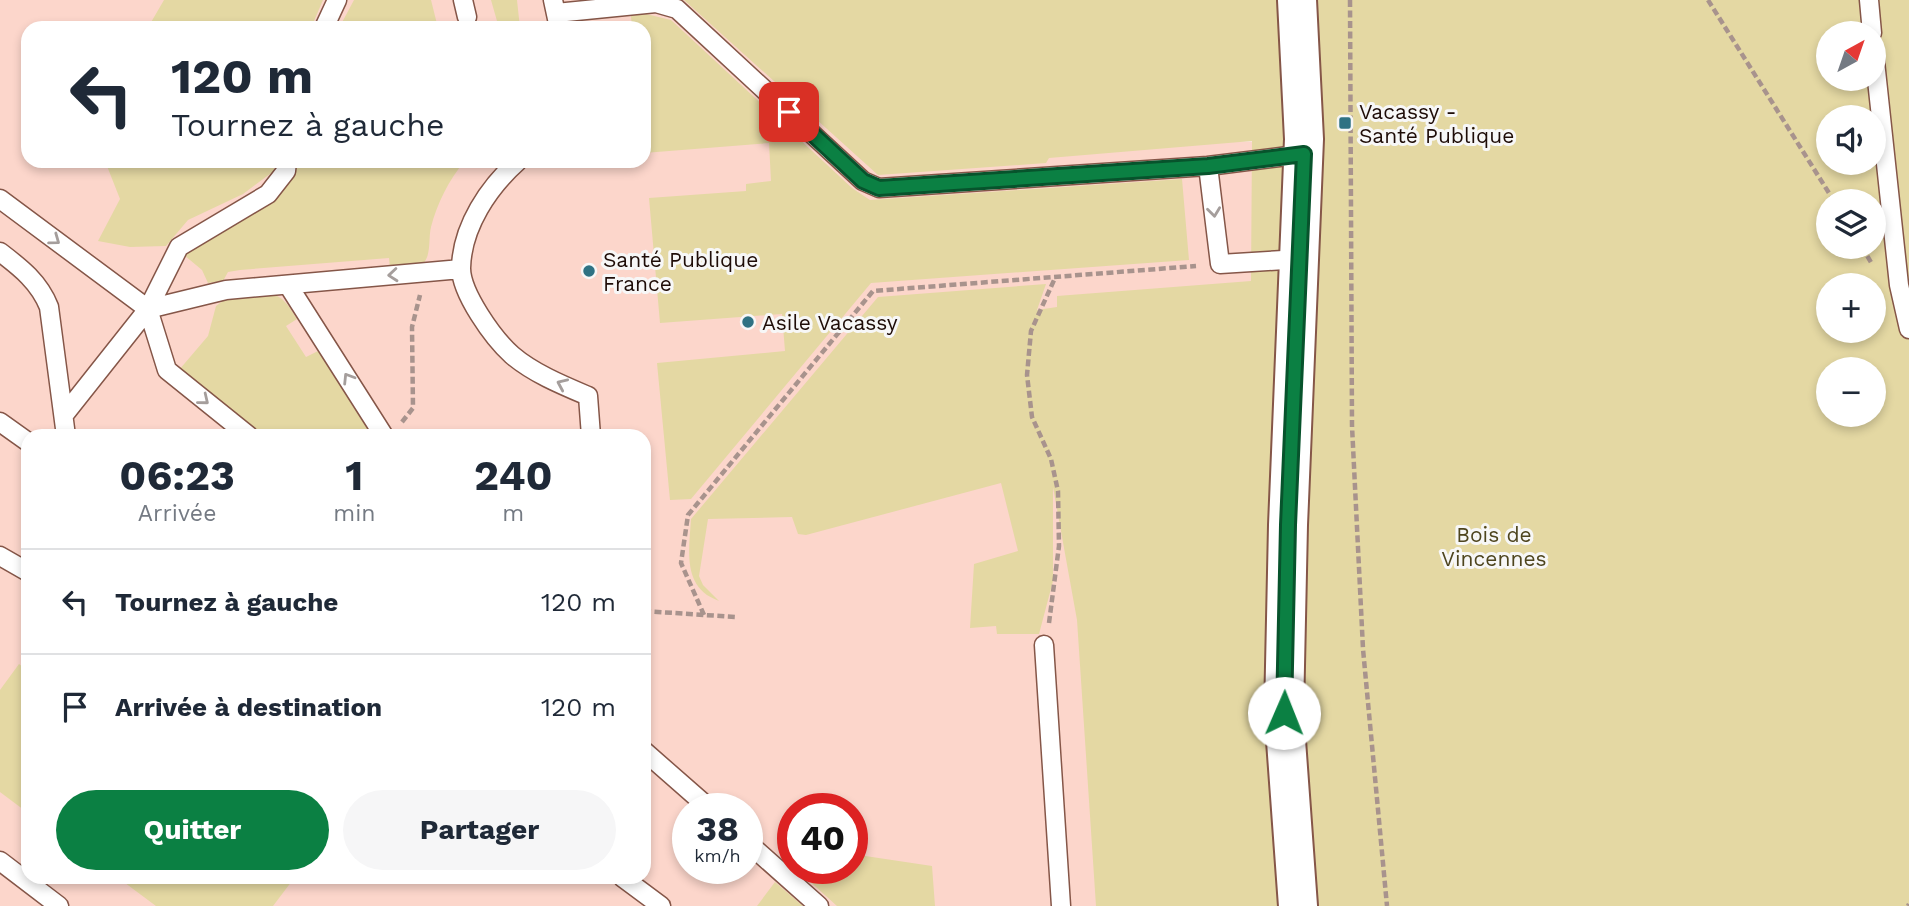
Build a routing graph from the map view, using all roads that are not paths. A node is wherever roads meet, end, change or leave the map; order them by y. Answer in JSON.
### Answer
{"nodes":[{"id":1,"x":337,"y":0,"type":"edge"},
{"id":2,"x":1297,"y":0,"type":"edge"},
{"id":3,"x":1869,"y":0,"type":"edge"},
{"id":4,"x":556,"y":14,"type":"edge"},
{"id":5,"x":327,"y":21,"type":"edge"},
{"id":6,"x":1871,"y":21,"type":"edge"},
{"id":7,"x":1878,"y":91,"type":"edge"},
{"id":8,"x":1304,"y":154,"type":"junction"},
{"id":9,"x":1208,"y":166,"type":"junction"},
{"id":10,"x":286,"y":168,"type":"edge"},
{"id":11,"x":511,"y":168,"type":"edge"},
{"id":12,"x":0,"y":199,"type":"edge"},
{"id":13,"x":0,"y":252,"type":"edge"},
{"id":14,"x":1300,"y":259,"type":"junction"},
{"id":15,"x":461,"y":269,"type":"junction"},
{"id":16,"x":288,"y":285,"type":"junction"},
{"id":17,"x":148,"y":309,"type":"junction"},
{"id":18,"x":1909,"y":329,"type":"edge"},
{"id":19,"x":64,"y":415,"type":"junction"},
{"id":20,"x":0,"y":422,"type":"edge"},
{"id":21,"x":65,"y":429,"type":"edge"},
{"id":22,"x":240,"y":429,"type":"edge"},
{"id":23,"x":390,"y":429,"type":"edge"},
{"id":24,"x":590,"y":429,"type":"edge"},
{"id":25,"x":21,"y":437,"type":"edge"},
{"id":26,"x":0,"y":556,"type":"edge"},
{"id":27,"x":21,"y":568,"type":"edge"},
{"id":28,"x":1044,"y":645,"type":"road end"},
{"id":29,"x":651,"y":757,"type":"edge"},
{"id":30,"x":692,"y":793,"type":"edge"},
{"id":31,"x":763,"y":856,"type":"edge"},
{"id":32,"x":0,"y":861,"type":"edge"},
{"id":33,"x":21,"y":877,"type":"edge"},
{"id":34,"x":30,"y":884,"type":"edge"},
{"id":35,"x":631,"y":884,"type":"edge"},
{"id":36,"x":59,"y":906,"type":"edge"},
{"id":37,"x":661,"y":906,"type":"edge"},
{"id":38,"x":819,"y":906,"type":"edge"},
{"id":39,"x":1062,"y":906,"type":"edge"},
{"id":40,"x":1298,"y":906,"type":"edge"}],
"edges":[{"from":1,"to":5,"type":"lane"},
{"from":2,"to":8,"type":"street"},
{"from":3,"to":6,"type":"lane"},
{"from":4,"to":9,"type":"lane"},
{"from":7,"to":18,"type":"lane"},
{"from":8,"to":9,"type":"lane"},
{"from":8,"to":14,"type":"street"},
{"from":9,"to":14,"type":"lane","one_way":true},
{"from":10,"to":17,"type":"lane"},
{"from":11,"to":15,"type":"lane"},
{"from":12,"to":17,"type":"lane","one_way":true},
{"from":13,"to":19,"type":"lane"},
{"from":14,"to":40,"type":"street"},
{"from":15,"to":16,"type":"lane","one_way":true},
{"from":24,"to":15,"type":"lane","one_way":true},
{"from":16,"to":17,"type":"lane"},
{"from":23,"to":16,"type":"lane","one_way":true},
{"from":17,"to":19,"type":"lane"},
{"from":17,"to":22,"type":"lane","one_way":true},
{"from":19,"to":21,"type":"lane"},
{"from":20,"to":25,"type":"lane"},
{"from":26,"to":27,"type":"lane"},
{"from":28,"to":39,"type":"lane"},
{"from":29,"to":30,"type":"lane"},
{"from":31,"to":38,"type":"lane"},
{"from":32,"to":33,"type":"lane"},
{"from":34,"to":36,"type":"lane"},
{"from":35,"to":37,"type":"lane"}]}
